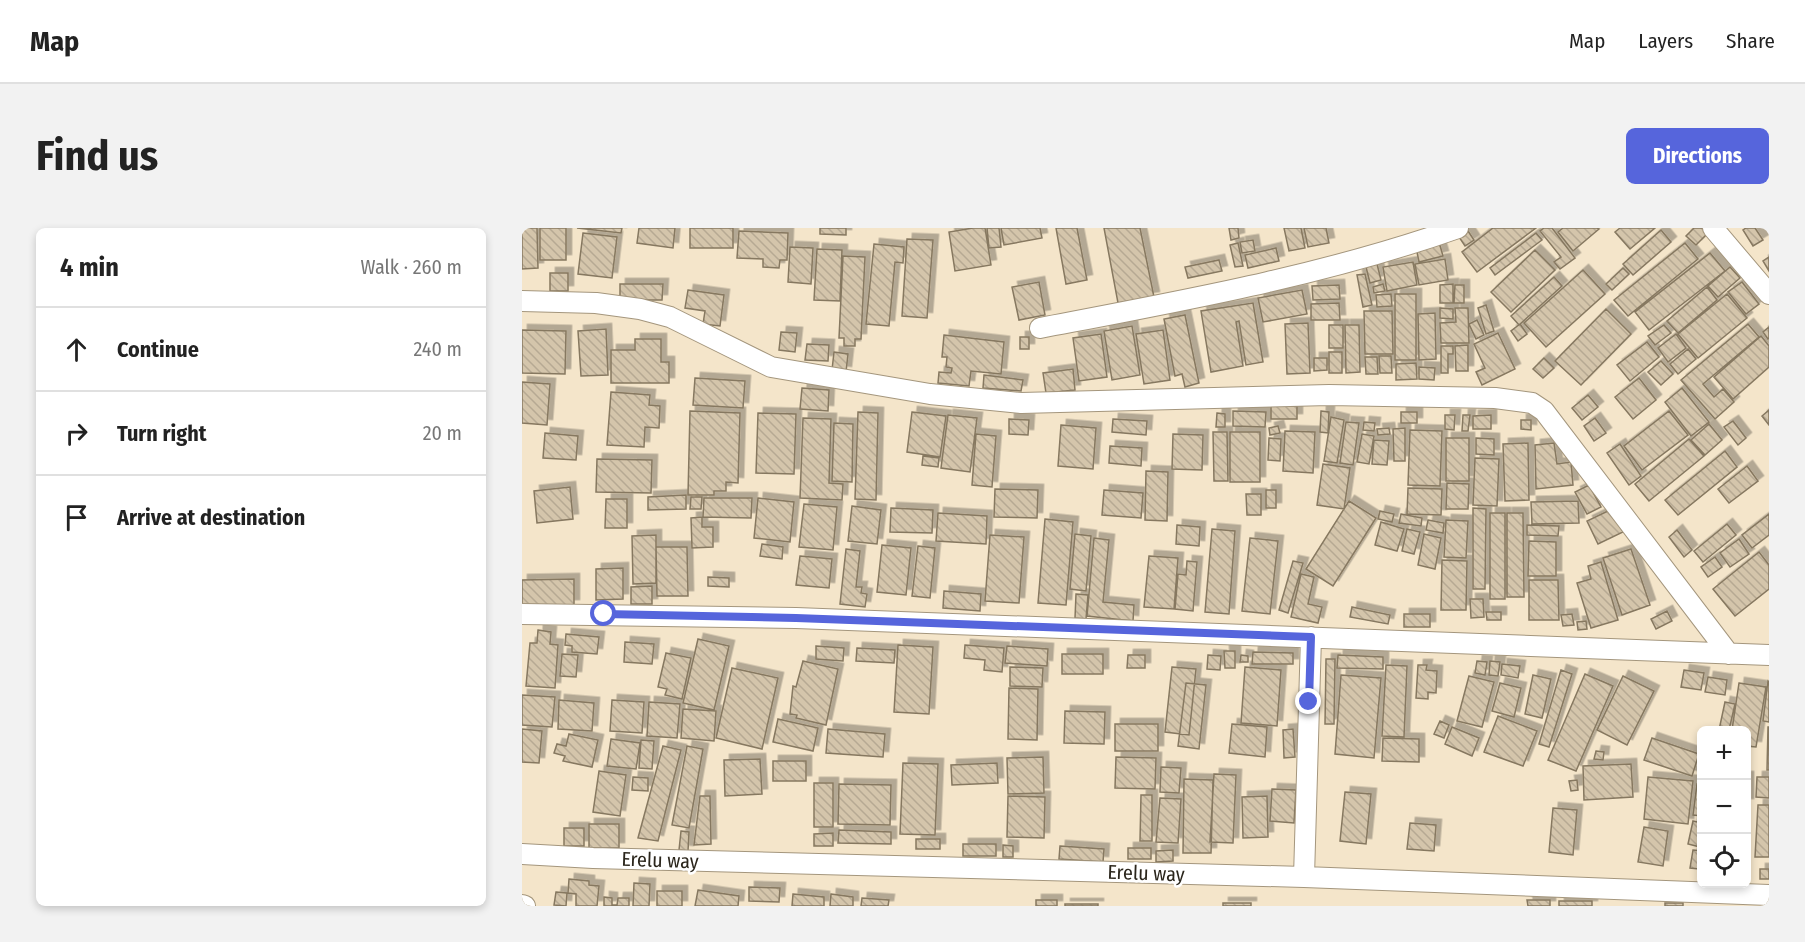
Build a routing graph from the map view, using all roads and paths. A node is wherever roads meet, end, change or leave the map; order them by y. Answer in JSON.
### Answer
{"nodes":[{"id":1,"x":1458,"y":228,"type":"edge"},
{"id":2,"x":1713,"y":228,"type":"edge"},
{"id":3,"x":1769,"y":294,"type":"edge"},
{"id":4,"x":522,"y":301,"type":"edge"},
{"id":5,"x":1040,"y":328,"type":"dead end"},
{"id":6,"x":522,"y":614,"type":"edge"},
{"id":7,"x":1311,"y":637,"type":"junction"},
{"id":8,"x":1729,"y":654,"type":"junction"},
{"id":9,"x":1769,"y":655,"type":"edge"},
{"id":10,"x":522,"y":854,"type":"edge"},
{"id":11,"x":1304,"y":878,"type":"junction"},
{"id":12,"x":1769,"y":895,"type":"edge"}],
"edges":[{"from":1,"to":5,"type":"street"},
{"from":2,"to":3,"type":"street"},
{"from":4,"to":8,"type":"street"},
{"from":6,"to":7,"type":"street"},
{"from":7,"to":8,"type":"street"},
{"from":7,"to":11,"type":"street"},
{"from":8,"to":9,"type":"street"},
{"from":10,"to":11,"type":"street","name":"Erelu way"},
{"from":11,"to":12,"type":"street","name":"Erelu way"}]}
